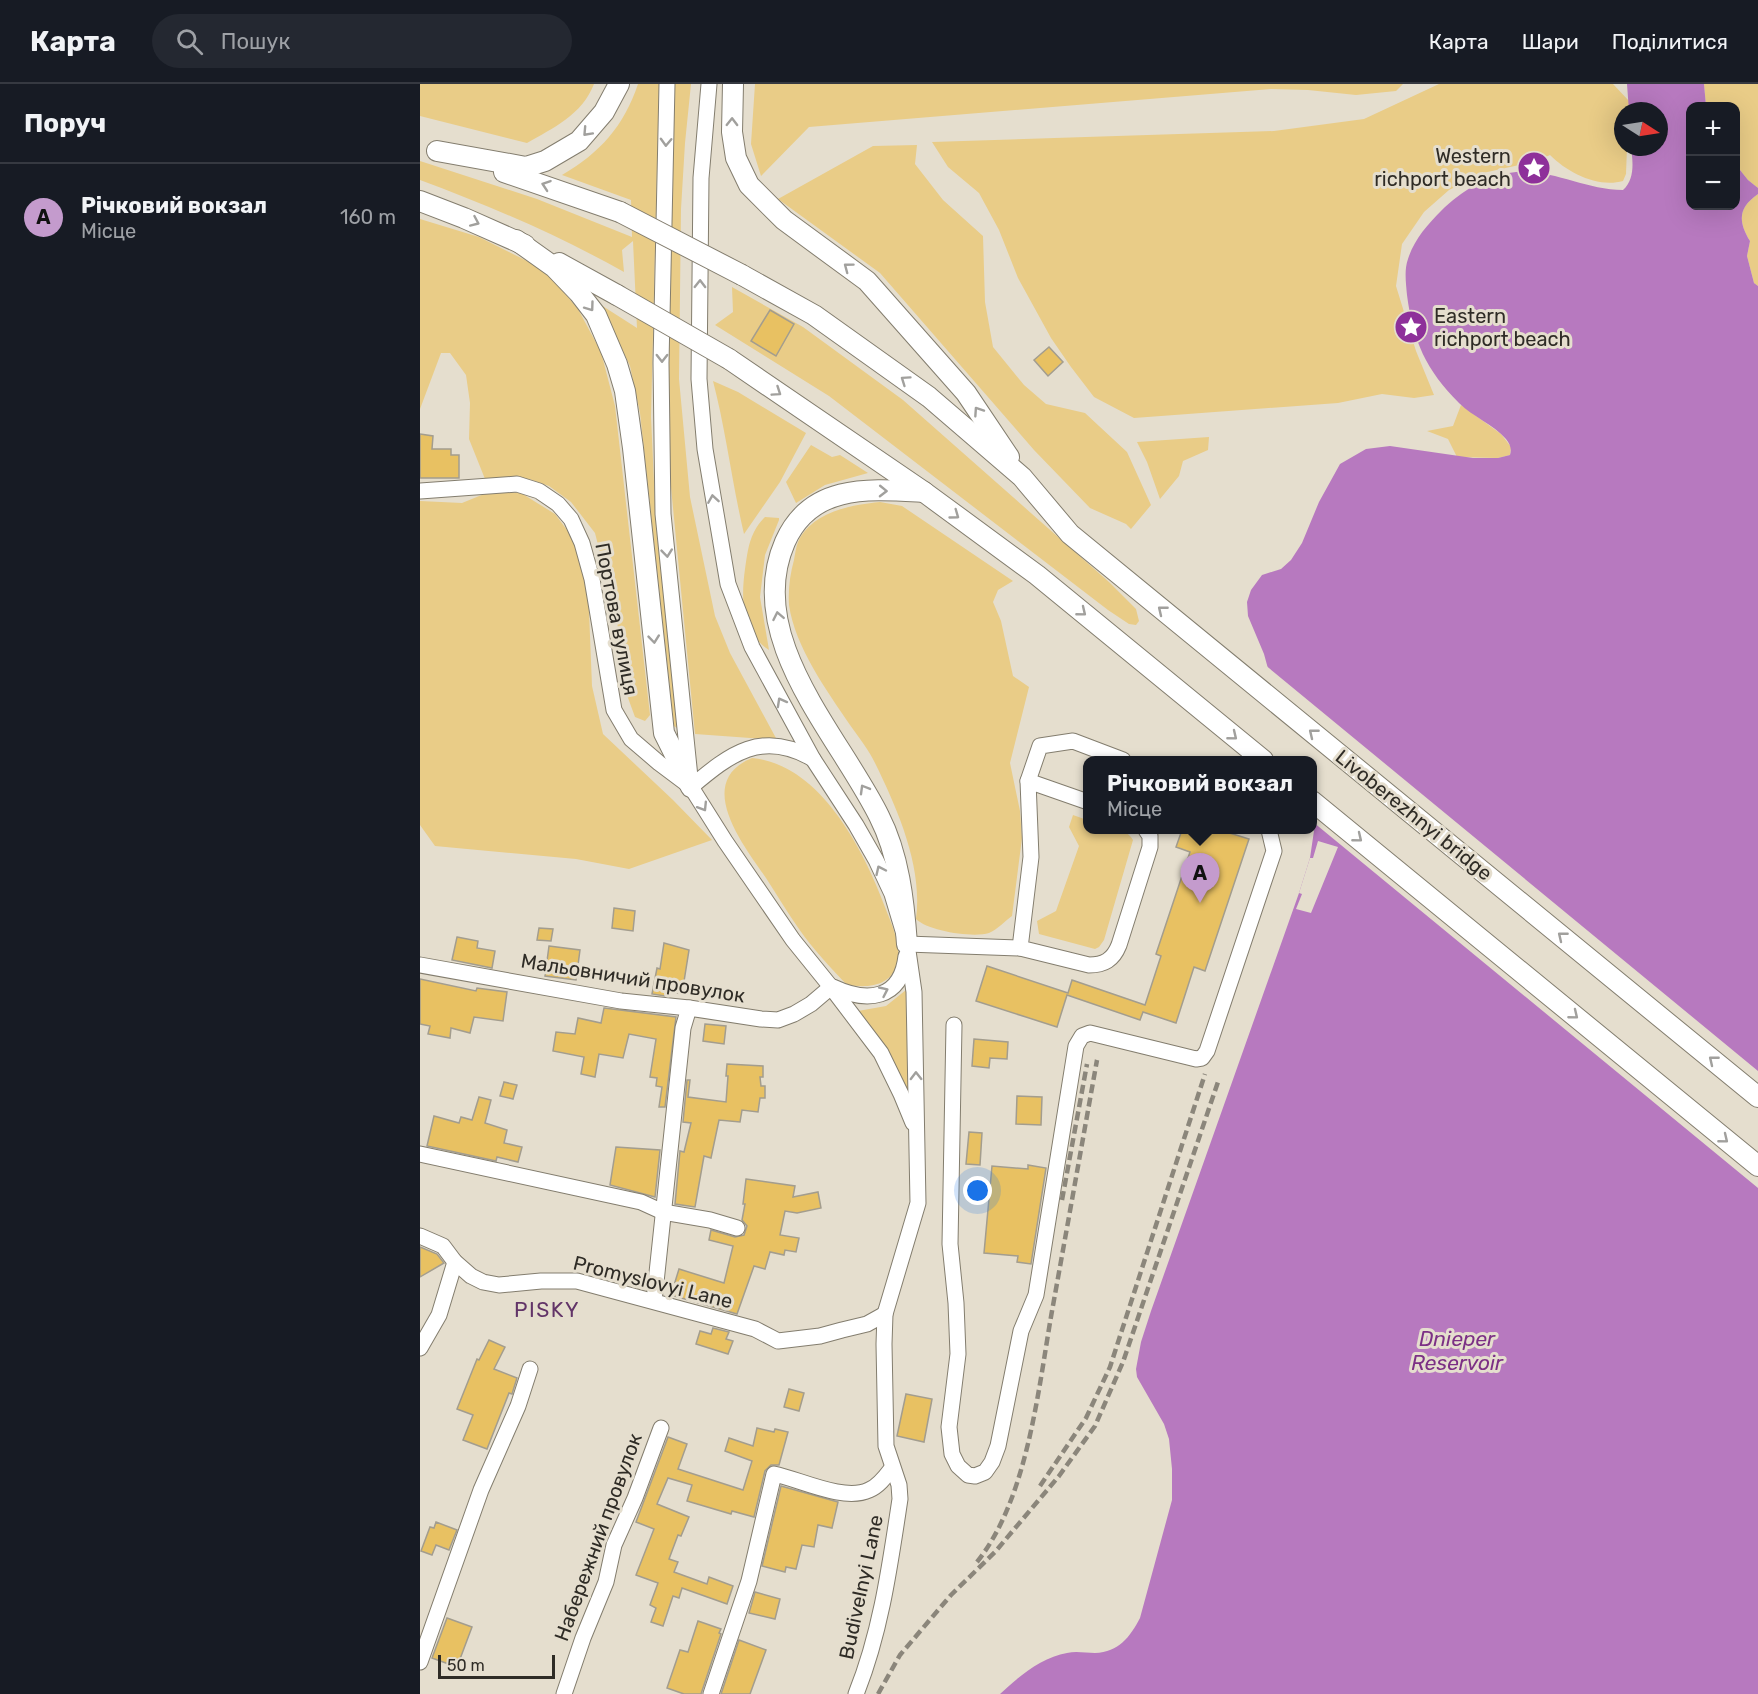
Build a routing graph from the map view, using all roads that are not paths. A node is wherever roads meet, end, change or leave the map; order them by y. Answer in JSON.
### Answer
{"nodes":[{"id":1,"x":619,"y":84,"type":"edge"},
{"id":2,"x":667,"y":84,"type":"edge"},
{"id":3,"x":709,"y":84,"type":"edge"},
{"id":4,"x":734,"y":84,"type":"edge"},
{"id":5,"x":428,"y":149,"type":"edge"},
{"id":6,"x":420,"y":201,"type":"edge"},
{"id":7,"x":516,"y":240,"type":"junction"},
{"id":8,"x":1022,"y":477,"type":"junction"},
{"id":9,"x":420,"y":491,"type":"edge"},
{"id":10,"x":924,"y":492,"type":"junction"},
{"id":11,"x":1112,"y":756,"type":"edge"},
{"id":12,"x":1258,"y":756,"type":"edge"},
{"id":13,"x":813,"y":759,"type":"junction"},
{"id":14,"x":1028,"y":781,"type":"junction"},
{"id":15,"x":691,"y":787,"type":"junction"},
{"id":16,"x":1083,"y":800,"type":"edge"},
{"id":17,"x":1317,"y":805,"type":"edge"},
{"id":18,"x":1149,"y":834,"type":"edge"},
{"id":19,"x":1270,"y":834,"type":"edge"},
{"id":20,"x":907,"y":944,"type":"junction"},
{"id":21,"x":1020,"y":948,"type":"junction"},
{"id":22,"x":420,"y":965,"type":"edge"},
{"id":23,"x":831,"y":987,"type":"junction"},
{"id":24,"x":689,"y":1008,"type":"junction"},
{"id":25,"x":954,"y":1025,"type":"dead end"},
{"id":26,"x":1758,"y":1097,"type":"edge"},
{"id":27,"x":917,"y":1135,"type":"junction"},
{"id":28,"x":420,"y":1154,"type":"edge"},
{"id":29,"x":1758,"y":1166,"type":"edge"},
{"id":30,"x":663,"y":1212,"type":"junction"},
{"id":31,"x":737,"y":1228,"type":"dead end"},
{"id":32,"x":420,"y":1236,"type":"edge"},
{"id":33,"x":455,"y":1262,"type":"junction"},
{"id":34,"x":654,"y":1301,"type":"junction"},
{"id":35,"x":885,"y":1314,"type":"junction"},
{"id":36,"x":420,"y":1348,"type":"edge"},
{"id":37,"x":530,"y":1369,"type":"dead end"},
{"id":38,"x":661,"y":1428,"type":"dead end"},
{"id":39,"x":892,"y":1468,"type":"junction"},
{"id":40,"x":420,"y":1662,"type":"edge"},
{"id":41,"x":564,"y":1694,"type":"edge"},
{"id":42,"x":711,"y":1694,"type":"edge"},
{"id":43,"x":856,"y":1694,"type":"edge"}],
"edges":[{"from":1,"to":5,"type":"main road","one_way":true},
{"from":2,"to":15,"type":"street","one_way":true},
{"from":13,"to":3,"type":"street","name":"Budivelnyi Lane","one_way":true},
{"from":8,"to":4,"type":"main road","one_way":true},
{"from":8,"to":5,"type":"main road","one_way":true,"bridge":true},
{"from":6,"to":7,"type":"main road","one_way":true},
{"from":7,"to":10,"type":"main road","one_way":true,"bridge":true},
{"from":7,"to":15,"type":"main road","one_way":true},
{"from":26,"to":8,"type":"main road","name":"Livoberezhnyi bridge","one_way":true},
{"from":9,"to":15,"type":"street","name":"Портова вулиця"},
{"from":10,"to":12,"type":"main road","one_way":true},
{"from":20,"to":10,"type":"main road","one_way":true},
{"from":11,"to":14,"type":"street"},
{"from":13,"to":15,"type":"street"},
{"from":20,"to":13,"type":"street","name":"Budivelnyi Lane","one_way":true},
{"from":14,"to":16,"type":"street"},
{"from":14,"to":21,"type":"street"},
{"from":15,"to":23,"type":"street","one_way":true},
{"from":17,"to":29,"type":"main road","one_way":true},
{"from":18,"to":21,"type":"street"},
{"from":19,"to":25,"type":"street"},
{"from":20,"to":21,"type":"street"},
{"from":23,"to":20,"type":"street","one_way":true},
{"from":27,"to":20,"type":"street","name":"Budivelnyi Lane","one_way":true},
{"from":22,"to":24,"type":"street","name":"Мальовничий провулок"},
{"from":23,"to":24,"type":"street","name":"Мальовничий провулок"},
{"from":23,"to":27,"type":"street"},
{"from":24,"to":30,"type":"street"},
{"from":27,"to":35,"type":"street","name":"Budivelnyi Lane"},
{"from":28,"to":30,"type":"street"},
{"from":30,"to":31,"type":"street"},
{"from":30,"to":34,"type":"street"},
{"from":32,"to":33,"type":"street","name":"Promyslovyi Lane"},
{"from":33,"to":34,"type":"street","name":"Promyslovyi Lane"},
{"from":33,"to":36,"type":"street"},
{"from":34,"to":35,"type":"street","name":"Promyslovyi Lane"},
{"from":35,"to":39,"type":"street","name":"Budivelnyi Lane"},
{"from":37,"to":40,"type":"street"},
{"from":38,"to":41,"type":"street","name":"Набережний провулок"},
{"from":39,"to":42,"type":"street"},
{"from":39,"to":43,"type":"street","name":"Budivelnyi Lane"}]}
